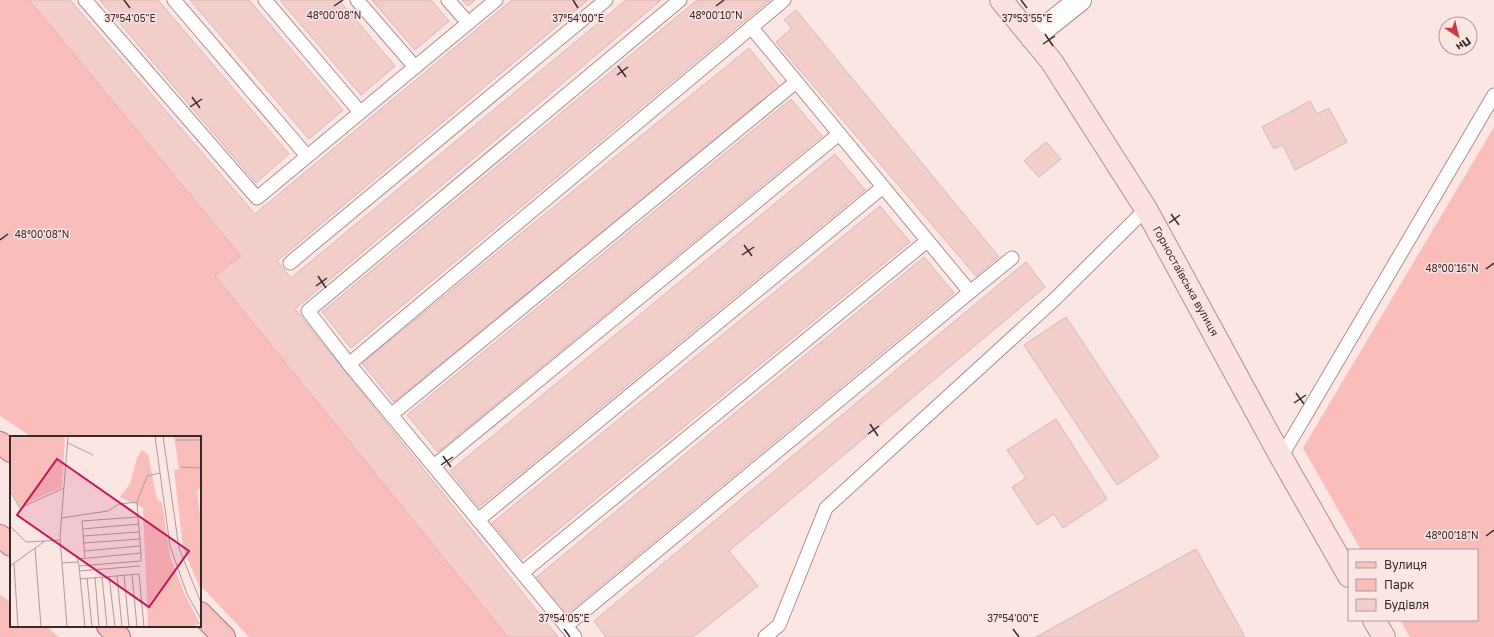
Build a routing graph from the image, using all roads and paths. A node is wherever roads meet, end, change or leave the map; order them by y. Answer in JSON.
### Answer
{"nodes":[{"id":1,"x":85,"y":0,"type":"edge"},
{"id":2,"x":174,"y":0,"type":"edge"},
{"id":3,"x":265,"y":0,"type":"edge"},
{"id":4,"x":358,"y":0,"type":"edge"},
{"id":5,"x":448,"y":0,"type":"edge"},
{"id":6,"x":496,"y":0,"type":"edge"},
{"id":7,"x":606,"y":0,"type":"edge"},
{"id":8,"x":680,"y":0,"type":"edge"},
{"id":9,"x":784,"y":0,"type":"edge"},
{"id":10,"x":1001,"y":0,"type":"edge"},
{"id":11,"x":1080,"y":0,"type":"edge"},
{"id":12,"x":468,"y":23,"type":"junction"},
{"id":13,"x":751,"y":28,"type":"junction"},
{"id":14,"x":1032,"y":38,"type":"junction"},
{"id":15,"x":415,"y":67,"type":"junction"},
{"id":16,"x":796,"y":82,"type":"junction"},
{"id":17,"x":1494,"y":95,"type":"edge"},
{"id":18,"x":360,"y":112,"type":"junction"},
{"id":19,"x":839,"y":134,"type":"junction"},
{"id":20,"x":307,"y":156,"type":"junction"},
{"id":21,"x":883,"y":187,"type":"junction"},
{"id":22,"x":1146,"y":209,"type":"junction"},
{"id":23,"x":927,"y":241,"type":"junction"},
{"id":24,"x":1012,"y":258,"type":"dead end"},
{"id":25,"x":290,"y":263,"type":"dead end"},
{"id":26,"x":970,"y":292,"type":"junction"},
{"id":27,"x":349,"y":364,"type":"junction"},
{"id":28,"x":391,"y":415,"type":"junction"},
{"id":29,"x":0,"y":443,"type":"edge"},
{"id":30,"x":10,"y":450,"type":"edge"},
{"id":31,"x":1281,"y":457,"type":"junction"},
{"id":32,"x":434,"y":466,"type":"junction"},
{"id":33,"x":478,"y":520,"type":"junction"},
{"id":34,"x":0,"y":536,"type":"edge"},
{"id":35,"x":10,"y":544,"type":"edge"},
{"id":36,"x":522,"y":573,"type":"junction"},
{"id":37,"x":1348,"y":574,"type":"edge"},
{"id":38,"x":201,"y":614,"type":"edge"},
{"id":39,"x":1375,"y":621,"type":"edge"},
{"id":40,"x":566,"y":626,"type":"junction"},
{"id":41,"x":109,"y":627,"type":"edge"},
{"id":42,"x":119,"y":637,"type":"edge"},
{"id":43,"x":224,"y":637,"type":"edge"},
{"id":44,"x":575,"y":637,"type":"edge"},
{"id":45,"x":765,"y":637,"type":"edge"},
{"id":46,"x":1384,"y":637,"type":"edge"}],
"edges":[{"from":1,"to":20,"type":"lane"},
{"from":2,"to":20,"type":"lane"},
{"from":3,"to":18,"type":"lane"},
{"from":4,"to":15,"type":"lane"},
{"from":5,"to":12,"type":"lane"},
{"from":6,"to":12,"type":"lane"},
{"from":7,"to":25,"type":"lane"},
{"from":8,"to":27,"type":"lane"},
{"from":9,"to":13,"type":"lane"},
{"from":10,"to":14,"type":"main road","name":"Горностаївська вулиця"},
{"from":11,"to":14,"type":"street"},
{"from":12,"to":15,"type":"lane"},
{"from":13,"to":16,"type":"lane"},
{"from":13,"to":27,"type":"lane"},
{"from":14,"to":22,"type":"main road","name":"Горностаївська вулиця"},
{"from":15,"to":18,"type":"lane"},
{"from":16,"to":19,"type":"lane"},
{"from":16,"to":28,"type":"lane"},
{"from":17,"to":31,"type":"lane"},
{"from":18,"to":20,"type":"lane"},
{"from":19,"to":21,"type":"lane"},
{"from":19,"to":32,"type":"lane"},
{"from":21,"to":23,"type":"lane"},
{"from":21,"to":33,"type":"lane"},
{"from":22,"to":31,"type":"main road","name":"Горностаївська вулиця"},
{"from":22,"to":45,"type":"lane"},
{"from":23,"to":26,"type":"lane"},
{"from":23,"to":36,"type":"lane"},
{"from":24,"to":26,"type":"lane"},
{"from":26,"to":40,"type":"lane"},
{"from":27,"to":28,"type":"lane"},
{"from":28,"to":32,"type":"lane"},
{"from":29,"to":30,"type":"main road"},
{"from":31,"to":37,"type":"main road","name":"Горностаївська вулиця"},
{"from":32,"to":33,"type":"lane"},
{"from":33,"to":36,"type":"lane"},
{"from":34,"to":35,"type":"main road"},
{"from":36,"to":40,"type":"lane"},
{"from":38,"to":43,"type":"main road"},
{"from":39,"to":46,"type":"main road"},
{"from":40,"to":44,"type":"lane"},
{"from":41,"to":42,"type":"main road"}]}
